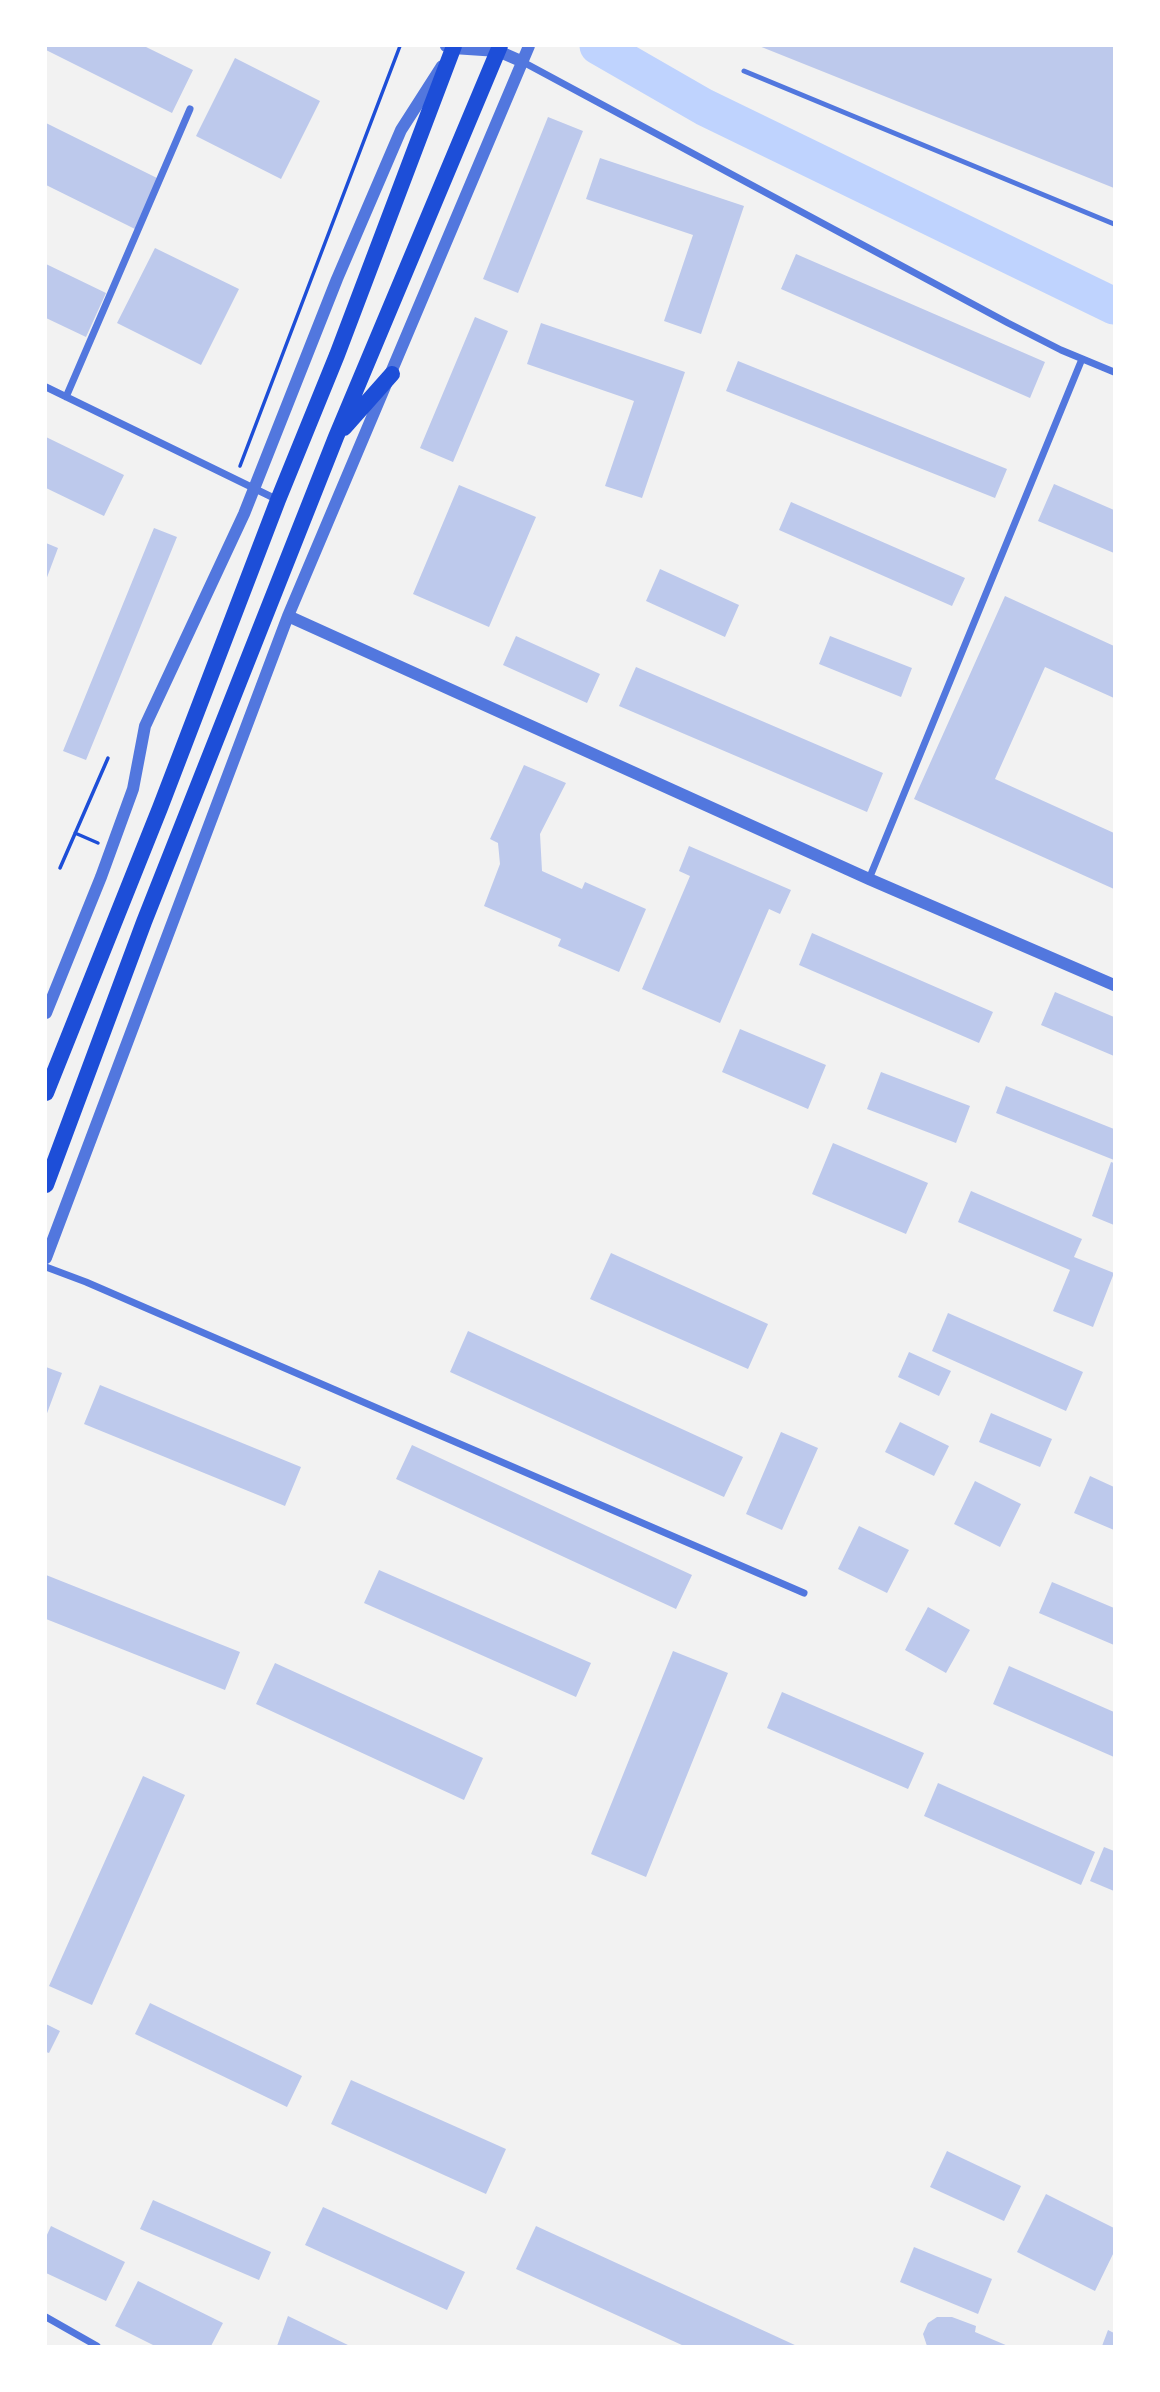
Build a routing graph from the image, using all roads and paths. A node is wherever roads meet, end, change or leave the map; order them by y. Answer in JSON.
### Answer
{"nodes":[{"id":1,"x":400,"y":46,"type":"edge"},
{"id":2,"x":451,"y":46,"type":"edge"},
{"id":3,"x":529,"y":46,"type":"edge"},
{"id":4,"x":497,"y":47,"type":"edge"},
{"id":5,"x":523,"y":62,"type":"junction"},
{"id":6,"x":744,"y":71,"type":"dead end"},
{"id":7,"x":190,"y":109,"type":"dead end"},
{"id":8,"x":1115,"y":224,"type":"edge"},
{"id":9,"x":1082,"y":359,"type":"junction"},
{"id":10,"x":1115,"y":372,"type":"edge"},
{"id":11,"x":392,"y":374,"type":"junction"},
{"id":12,"x":46,"y":387,"type":"edge"},
{"id":13,"x":66,"y":397,"type":"junction"},
{"id":14,"x":335,"y":438,"type":"junction"},
{"id":15,"x":235,"y":479,"type":"junction"},
{"id":16,"x":254,"y":488,"type":"junction"},
{"id":17,"x":278,"y":500,"type":"junction"},
{"id":18,"x":288,"y":616,"type":"junction"},
{"id":19,"x":108,"y":758,"type":"dead end"},
{"id":20,"x":60,"y":868,"type":"dead end"},
{"id":21,"x":869,"y":879,"type":"junction"},
{"id":22,"x":1115,"y":985,"type":"edge"},
{"id":23,"x":46,"y":1013,"type":"edge"},
{"id":24,"x":46,"y":1093,"type":"edge"},
{"id":25,"x":46,"y":1185,"type":"edge"},
{"id":26,"x":46,"y":1258,"type":"edge"},
{"id":27,"x":46,"y":1267,"type":"edge"},
{"id":28,"x":804,"y":1593,"type":"dead end"},
{"id":29,"x":46,"y":2318,"type":"edge"},
{"id":30,"x":97,"y":2347,"type":"edge"}],
"edges":[{"from":1,"to":15,"type":"path"},
{"from":2,"to":4,"type":"street"},
{"from":2,"to":16,"type":"street"},
{"from":2,"to":17,"type":"main road"},
{"from":3,"to":5,"type":"street"},
{"from":4,"to":5,"type":"street"},
{"from":4,"to":14,"type":"main road"},
{"from":5,"to":9,"type":"street"},
{"from":5,"to":11,"type":"street"},
{"from":6,"to":8,"type":"lane"},
{"from":7,"to":13,"type":"street"},
{"from":9,"to":10,"type":"street"},
{"from":9,"to":21,"type":"street"},
{"from":11,"to":14,"type":"main road"},
{"from":11,"to":18,"type":"street"},
{"from":12,"to":13,"type":"street"},
{"from":13,"to":15,"type":"street"},
{"from":14,"to":25,"type":"main road"},
{"from":15,"to":16,"type":"street"},
{"from":16,"to":17,"type":"street"},
{"from":16,"to":23,"type":"street"},
{"from":17,"to":24,"type":"main road"},
{"from":18,"to":21,"type":"street"},
{"from":18,"to":26,"type":"street"},
{"from":19,"to":20,"type":"path"},
{"from":21,"to":22,"type":"street"},
{"from":27,"to":28,"type":"street"},
{"from":29,"to":30,"type":"street"}]}
